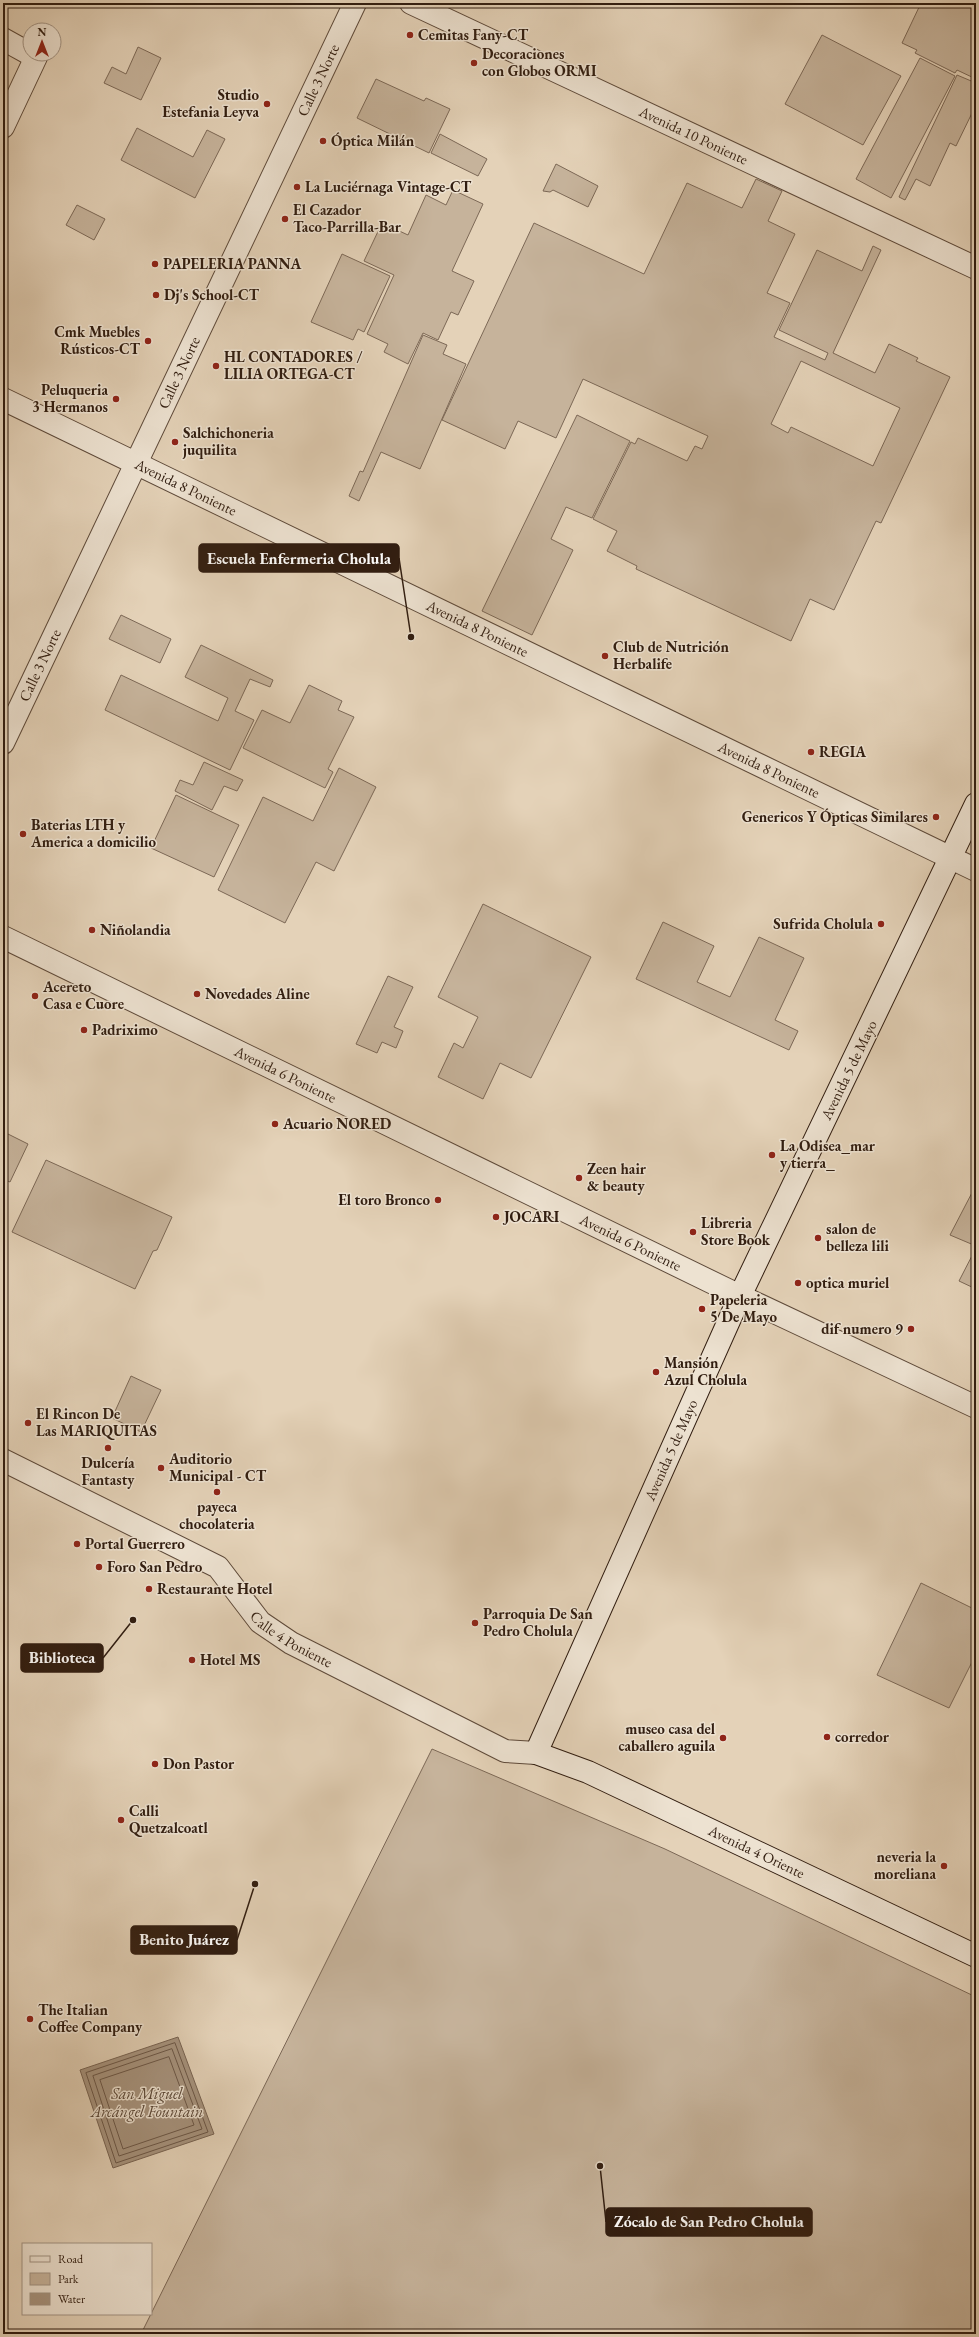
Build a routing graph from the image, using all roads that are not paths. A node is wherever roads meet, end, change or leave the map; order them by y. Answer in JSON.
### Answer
{"nodes":[{"id":1,"x":355,"y":3,"type":"edge"},
{"id":2,"x":412,"y":3,"type":"edge"},
{"id":3,"x":3,"y":39,"type":"edge"},
{"id":4,"x":22,"y":50,"type":"edge"},
{"id":5,"x":34,"y":62,"type":"edge"},
{"id":6,"x":3,"y":127,"type":"edge"},
{"id":7,"x":976,"y":268,"type":"edge"},
{"id":8,"x":3,"y":399,"type":"edge"},
{"id":9,"x":135,"y":464,"type":"junction"},
{"id":10,"x":3,"y":743,"type":"edge"},
{"id":11,"x":976,"y":804,"type":"edge"},
{"id":12,"x":951,"y":858,"type":"junction"},
{"id":13,"x":976,"y":870,"type":"edge"},
{"id":14,"x":3,"y":937,"type":"edge"},
{"id":15,"x":740,"y":1296,"type":"junction"},
{"id":16,"x":976,"y":1407,"type":"edge"},
{"id":17,"x":3,"y":1460,"type":"edge"},
{"id":18,"x":536,"y":1753,"type":"junction"},
{"id":19,"x":976,"y":1956,"type":"edge"}],
"edges":[{"from":1,"to":9,"type":"street","name":"Calle 3 Norte"},
{"from":2,"to":7,"type":"street","name":"Avenida 10 Poniente"},
{"from":3,"to":4,"type":"street"},
{"from":5,"to":6,"type":"street"},
{"from":8,"to":9,"type":"street","name":"Avenida 8 Poniente"},
{"from":9,"to":10,"type":"street","name":"Calle 3 Norte"},
{"from":9,"to":12,"type":"street","name":"Avenida 8 Poniente"},
{"from":11,"to":12,"type":"street","name":"Avenida 5 de Mayo"},
{"from":12,"to":13,"type":"street","name":"Avenida 8 Poniente"},
{"from":12,"to":15,"type":"street","name":"Avenida 5 de Mayo"},
{"from":14,"to":15,"type":"street","name":"Avenida 6 Poniente"},
{"from":15,"to":16,"type":"street","name":"Avenida 6 Poniente"},
{"from":15,"to":18,"type":"street","name":"Avenida 5 de Mayo"},
{"from":17,"to":18,"type":"street","name":"Calle 4 Poniente"},
{"from":18,"to":19,"type":"street","name":"Avenida 4 Oriente"}]}
